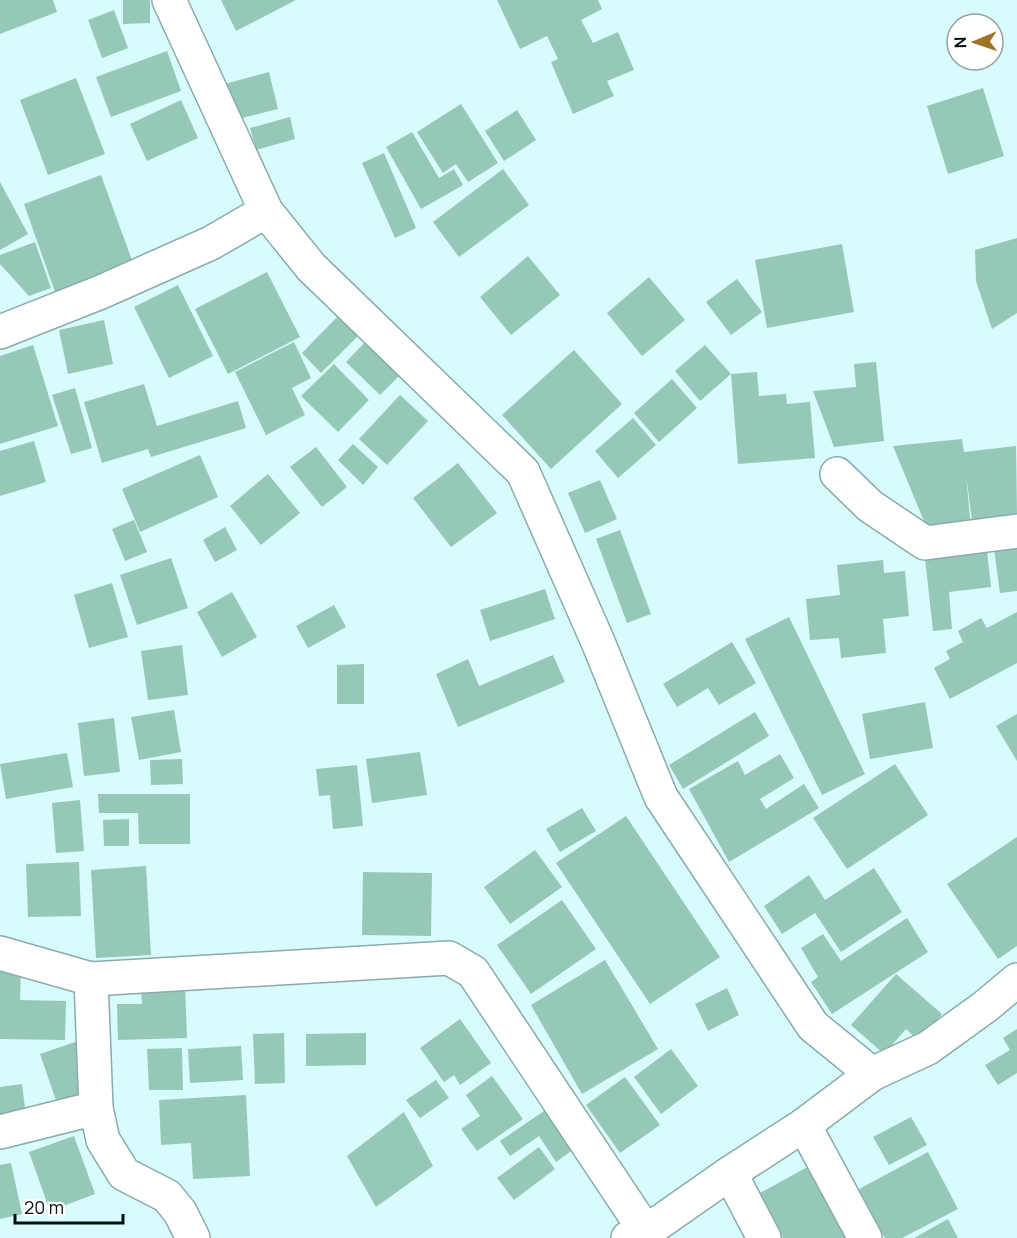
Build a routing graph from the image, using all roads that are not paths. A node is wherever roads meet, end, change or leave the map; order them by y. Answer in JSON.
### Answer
{"nodes":[{"id":1,"x":169,"y":0,"type":"edge"},
{"id":2,"x":266,"y":210,"type":"junction"},
{"id":3,"x":0,"y":332,"type":"edge"},
{"id":4,"x":837,"y":474,"type":"dead end"},
{"id":5,"x":1017,"y":531,"type":"edge"},
{"id":6,"x":0,"y":953,"type":"edge"},
{"id":7,"x":91,"y":979,"type":"junction"},
{"id":8,"x":1017,"y":980,"type":"edge"},
{"id":9,"x":872,"y":1074,"type":"junction"},
{"id":10,"x":96,"y":1108,"type":"junction"},
{"id":11,"x":804,"y":1125,"type":"junction"},
{"id":12,"x":0,"y":1132,"type":"edge"},
{"id":13,"x":730,"y":1173,"type":"junction"},
{"id":14,"x":642,"y":1236,"type":"edge"},
{"id":15,"x":193,"y":1238,"type":"edge"},
{"id":16,"x":764,"y":1238,"type":"edge"},
{"id":17,"x":865,"y":1238,"type":"edge"}],
"edges":[{"from":1,"to":2,"type":"street"},
{"from":2,"to":3,"type":"street"},
{"from":2,"to":9,"type":"street"},
{"from":4,"to":5,"type":"street"},
{"from":6,"to":7,"type":"street"},
{"from":7,"to":10,"type":"street"},
{"from":7,"to":14,"type":"street"},
{"from":8,"to":9,"type":"street"},
{"from":9,"to":11,"type":"street"},
{"from":10,"to":12,"type":"street"},
{"from":10,"to":15,"type":"street"},
{"from":11,"to":13,"type":"street"},
{"from":11,"to":17,"type":"street"},
{"from":13,"to":14,"type":"street"},
{"from":13,"to":16,"type":"street"}]}
